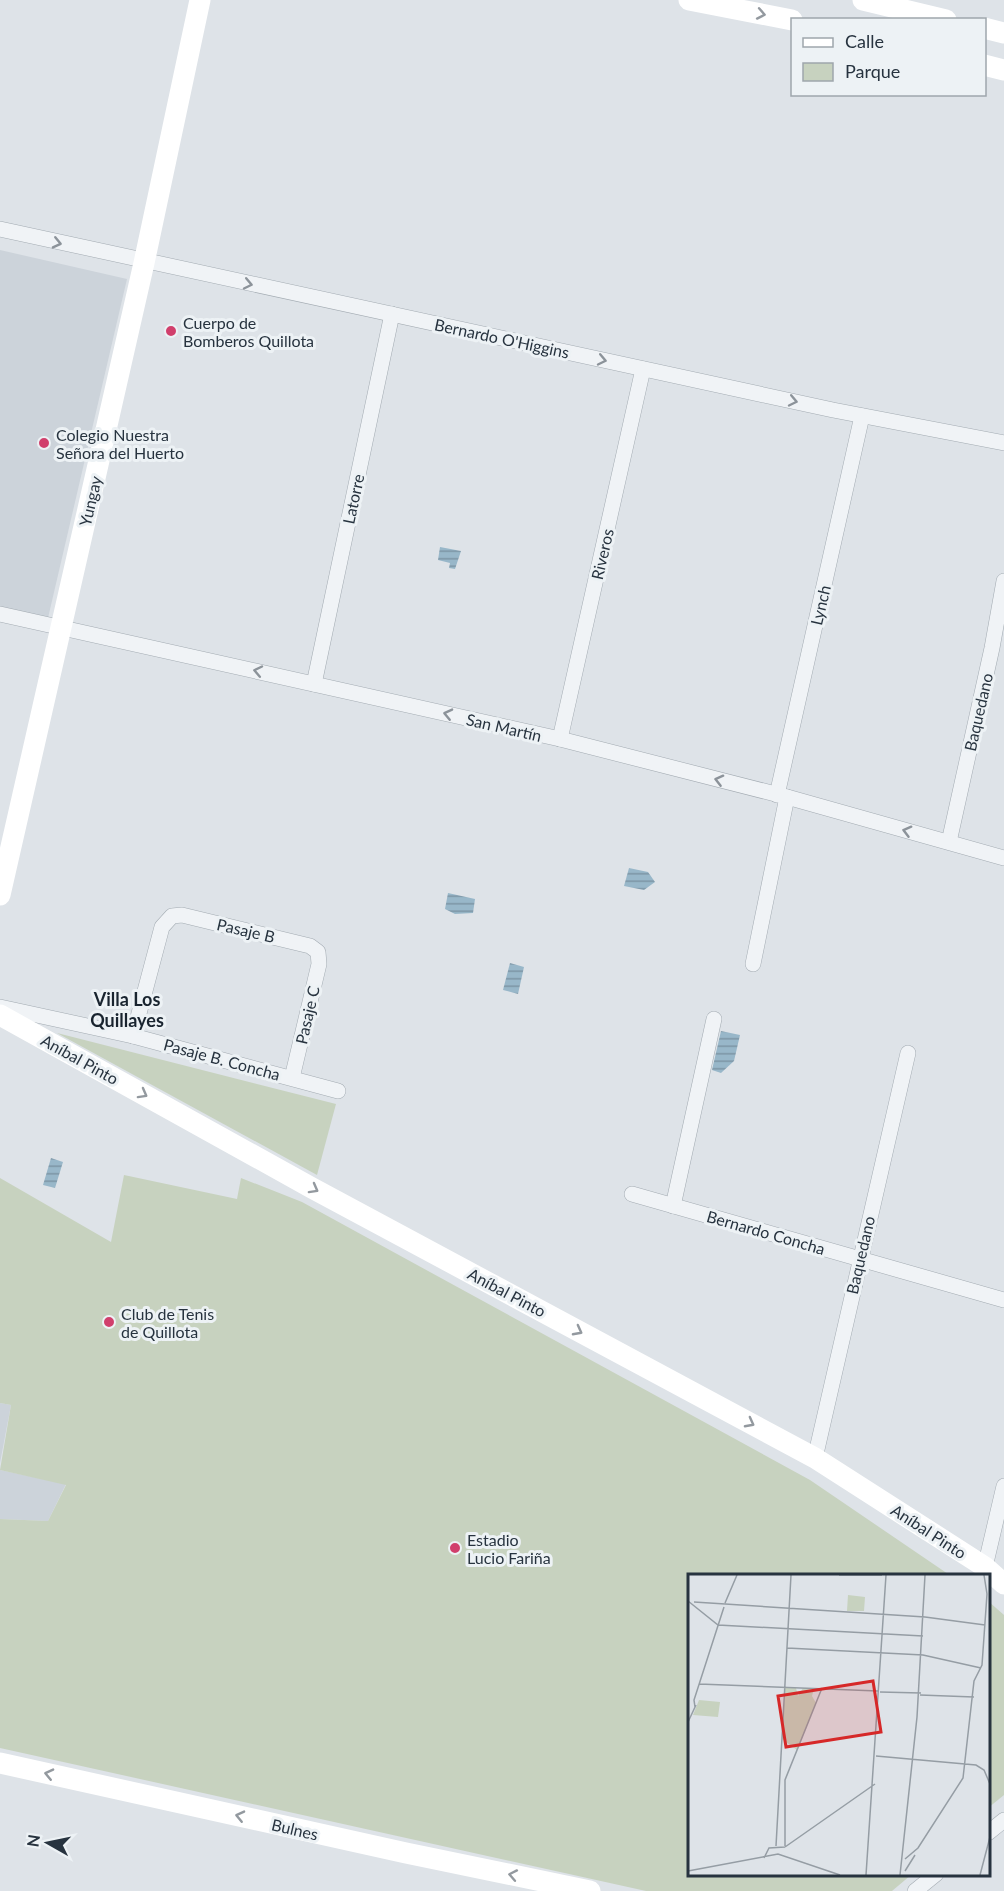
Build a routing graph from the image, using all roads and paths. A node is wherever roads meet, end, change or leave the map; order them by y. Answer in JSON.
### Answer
{"nodes":[{"id":1,"x":200,"y":0,"type":"edge"},
{"id":2,"x":689,"y":0,"type":"edge"},
{"id":3,"x":863,"y":0,"type":"edge"},
{"id":4,"x":938,"y":18,"type":"edge"},
{"id":5,"x":791,"y":20,"type":"edge"},
{"id":6,"x":986,"y":28,"type":"edge"},
{"id":7,"x":1004,"y":33,"type":"edge"},
{"id":8,"x":986,"y":66,"type":"edge"},
{"id":9,"x":1004,"y":70,"type":"edge"},
{"id":10,"x":0,"y":230,"type":"edge"},
{"id":11,"x":144,"y":263,"type":"junction"},
{"id":12,"x":392,"y":314,"type":"junction"},
{"id":13,"x":643,"y":369,"type":"junction"},
{"id":14,"x":862,"y":416,"type":"junction"},
{"id":15,"x":1004,"y":443,"type":"edge"},
{"id":16,"x":1004,"y":581,"type":"edge"},
{"id":17,"x":0,"y":614,"type":"edge"},
{"id":18,"x":61,"y":628,"type":"junction"},
{"id":19,"x":998,"y":651,"type":"edge"},
{"id":20,"x":314,"y":684,"type":"junction"},
{"id":21,"x":560,"y":739,"type":"junction"},
{"id":22,"x":782,"y":796,"type":"junction"},
{"id":23,"x":949,"y":842,"type":"junction"},
{"id":24,"x":1004,"y":858,"type":"edge"},
{"id":25,"x":0,"y":895,"type":"edge"},
{"id":26,"x":318,"y":952,"type":"joint"},
{"id":27,"x":753,"y":963,"type":"dead end"},
{"id":28,"x":0,"y":1007,"type":"edge"},
{"id":29,"x":0,"y":1015,"type":"edge"},
{"id":30,"x":714,"y":1019,"type":"dead end"},
{"id":31,"x":134,"y":1036,"type":"junction"},
{"id":32,"x":908,"y":1053,"type":"dead end"},
{"id":33,"x":292,"y":1078,"type":"junction"},
{"id":34,"x":338,"y":1091,"type":"dead end"},
{"id":35,"x":632,"y":1194,"type":"dead end"},
{"id":36,"x":673,"y":1206,"type":"junction"},
{"id":37,"x":859,"y":1258,"type":"junction"},
{"id":38,"x":1004,"y":1300,"type":"edge"},
{"id":39,"x":815,"y":1458,"type":"junction"},
{"id":40,"x":1004,"y":1486,"type":"edge"},
{"id":41,"x":985,"y":1567,"type":"junction"},
{"id":42,"x":1004,"y":1584,"type":"edge"},
{"id":43,"x":0,"y":1763,"type":"edge"},
{"id":44,"x":1004,"y":1820,"type":"edge"},
{"id":45,"x":989,"y":1831,"type":"edge"},
{"id":46,"x":935,"y":1876,"type":"edge"},
{"id":47,"x":590,"y":1891,"type":"edge"},
{"id":48,"x":915,"y":1891,"type":"edge"}],
"edges":[{"from":1,"to":11,"type":"street","name":"Yungay"},
{"from":2,"to":5,"type":"street","one_way":true},
{"from":3,"to":4,"type":"street"},
{"from":6,"to":7,"type":"street"},
{"from":8,"to":9,"type":"street"},
{"from":10,"to":11,"type":"street","name":"Bernardo O'Higgins","one_way":true},
{"from":11,"to":12,"type":"street","name":"Bernardo O'Higgins","one_way":true},
{"from":11,"to":18,"type":"street","name":"Yungay"},
{"from":12,"to":13,"type":"street","name":"Bernardo O'Higgins","one_way":true},
{"from":12,"to":20,"type":"street","name":"Latorre"},
{"from":13,"to":14,"type":"street","name":"Bernardo O'Higgins","one_way":true},
{"from":13,"to":21,"type":"street","name":"Riveros"},
{"from":14,"to":15,"type":"street","name":"Bernardo O'Higgins"},
{"from":14,"to":22,"type":"street","name":"Lynch"},
{"from":16,"to":19,"type":"street","name":"Baquedano"},
{"from":17,"to":18,"type":"street","name":"San Martín"},
{"from":20,"to":18,"type":"street","name":"San Martín","one_way":true},
{"from":18,"to":25,"type":"street","name":"Yungay"},
{"from":19,"to":23,"type":"street","name":"Baquedano"},
{"from":21,"to":20,"type":"street","name":"San Martín","one_way":true},
{"from":22,"to":21,"type":"street","name":"San Martín","one_way":true},
{"from":23,"to":22,"type":"street","name":"San Martín","one_way":true},
{"from":22,"to":27,"type":"street","name":"Lynch"},
{"from":23,"to":24,"type":"street","name":"San Martín"},
{"from":26,"to":31,"type":"street","name":"Pasaje B"},
{"from":26,"to":33,"type":"street","name":"Pasaje C"},
{"from":28,"to":31,"type":"street","name":"Pasaje B. Concha"},
{"from":29,"to":39,"type":"street","name":"Aníbal Pinto","one_way":true},
{"from":30,"to":36,"type":"street"},
{"from":31,"to":33,"type":"street","name":"Pasaje B. Concha"},
{"from":32,"to":37,"type":"street","name":"Baquedano"},
{"from":33,"to":34,"type":"street","name":"Pasaje B. Concha"},
{"from":35,"to":36,"type":"street","name":"Bernardo Concha"},
{"from":36,"to":37,"type":"street","name":"Bernardo Concha"},
{"from":37,"to":38,"type":"street","name":"Bernardo Concha"},
{"from":37,"to":39,"type":"street","name":"Baquedano"},
{"from":39,"to":41,"type":"street","name":"Aníbal Pinto"},
{"from":40,"to":41,"type":"street"},
{"from":41,"to":42,"type":"street","name":"Aníbal Pinto"},
{"from":47,"to":43,"type":"street","name":"Bulnes","one_way":true},
{"from":44,"to":45,"type":"street"},
{"from":46,"to":48,"type":"street"}]}
